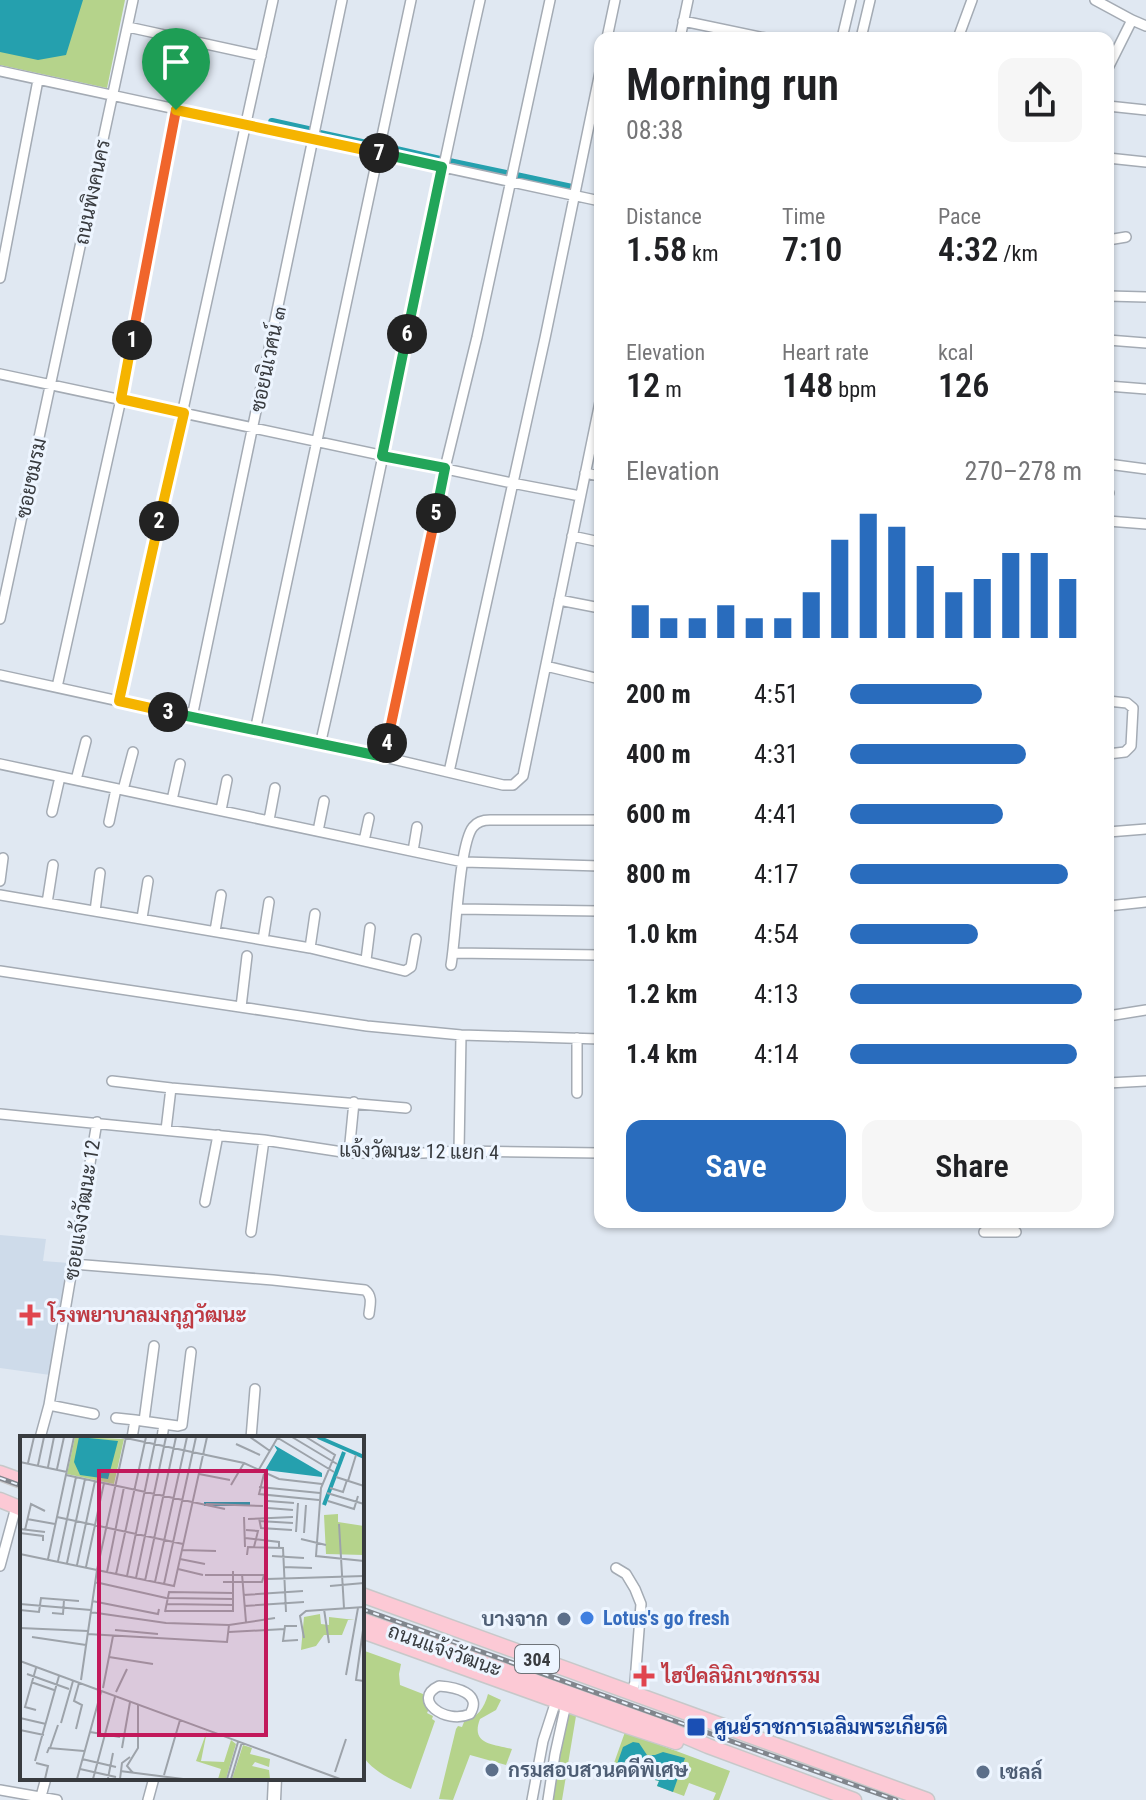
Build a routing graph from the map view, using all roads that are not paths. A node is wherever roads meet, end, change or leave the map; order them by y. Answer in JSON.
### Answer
{"nodes":[{"id":1,"x":133,"y":0,"type":"edge"},
{"id":2,"x":273,"y":0,"type":"edge"},
{"id":3,"x":342,"y":0,"type":"edge"},
{"id":4,"x":411,"y":0,"type":"edge"},
{"id":5,"x":480,"y":0,"type":"edge"},
{"id":6,"x":550,"y":0,"type":"edge"},
{"id":7,"x":615,"y":0,"type":"edge"},
{"id":8,"x":688,"y":0,"type":"edge"},
{"id":9,"x":851,"y":0,"type":"edge"},
{"id":10,"x":870,"y":0,"type":"edge"},
{"id":11,"x":972,"y":0,"type":"edge"},
{"id":12,"x":1095,"y":0,"type":"edge"},
{"id":13,"x":1132,"y":20,"type":"junction"},
{"id":14,"x":683,"y":21,"type":"junction"},
{"id":15,"x":1146,"y":26,"type":"edge"},
{"id":16,"x":128,"y":27,"type":"junction"},
{"id":17,"x":608,"y":32,"type":"edge"},
{"id":18,"x":681,"y":32,"type":"edge"},
{"id":19,"x":736,"y":32,"type":"edge"},
{"id":20,"x":843,"y":32,"type":"edge"},
{"id":21,"x":862,"y":32,"type":"edge"},
{"id":22,"x":960,"y":32,"type":"edge"},
{"id":23,"x":261,"y":56,"type":"junction"},
{"id":24,"x":1114,"y":56,"type":"edge"},
{"id":25,"x":0,"y":71,"type":"edge"},
{"id":26,"x":38,"y":80,"type":"junction"},
{"id":27,"x":113,"y":96,"type":"junction"},
{"id":28,"x":594,"y":101,"type":"edge"},
{"id":29,"x":1114,"y":107,"type":"edge"},
{"id":30,"x":176,"y":110,"type":"junction"},
{"id":31,"x":1146,"y":110,"type":"edge"},
{"id":32,"x":246,"y":125,"type":"junction"},
{"id":33,"x":312,"y":139,"type":"junction"},
{"id":34,"x":378,"y":153,"type":"junction"},
{"id":35,"x":1114,"y":159,"type":"edge"},
{"id":36,"x":1146,"y":162,"type":"edge"},
{"id":37,"x":442,"y":167,"type":"junction"},
{"id":38,"x":511,"y":183,"type":"junction"},
{"id":39,"x":574,"y":196,"type":"junction"},
{"id":40,"x":594,"y":200,"type":"edge"},
{"id":41,"x":1126,"y":237,"type":"dead end"},
{"id":42,"x":1114,"y":239,"type":"edge"},
{"id":43,"x":0,"y":278,"type":"edge"},
{"id":44,"x":1114,"y":296,"type":"edge"},
{"id":45,"x":1146,"y":297,"type":"edge"},
{"id":46,"x":1114,"y":340,"type":"edge"},
{"id":47,"x":1146,"y":343,"type":"edge"},
{"id":48,"x":0,"y":374,"type":"edge"},
{"id":49,"x":51,"y":384,"type":"junction"},
{"id":50,"x":1114,"y":386,"type":"edge"},
{"id":51,"x":1146,"y":389,"type":"edge"},
{"id":52,"x":121,"y":399,"type":"junction"},
{"id":53,"x":184,"y":413,"type":"junction"},
{"id":54,"x":253,"y":427,"type":"junction"},
{"id":55,"x":594,"y":432,"type":"edge"},
{"id":56,"x":318,"y":441,"type":"junction"},
{"id":57,"x":382,"y":456,"type":"junction"},
{"id":58,"x":1114,"y":465,"type":"edge"},
{"id":59,"x":445,"y":468,"type":"junction"},
{"id":60,"x":1146,"y":469,"type":"edge"},
{"id":61,"x":585,"y":473,"type":"junction"},
{"id":62,"x":594,"y":475,"type":"edge"},
{"id":63,"x":512,"y":483,"type":"junction"},
{"id":64,"x":580,"y":496,"type":"junction"},
{"id":65,"x":1114,"y":521,"type":"edge"},
{"id":66,"x":1146,"y":524,"type":"edge"},
{"id":67,"x":572,"y":536,"type":"junction"},
{"id":68,"x":594,"y":541,"type":"edge"},
{"id":69,"x":559,"y":600,"type":"junction"},
{"id":70,"x":594,"y":607,"type":"edge"},
{"id":71,"x":0,"y":619,"type":"edge"},
{"id":72,"x":546,"y":666,"type":"junction"},
{"id":73,"x":0,"y":675,"type":"edge"},
{"id":74,"x":594,"y":678,"type":"edge"},
{"id":75,"x":57,"y":687,"type":"junction"},
{"id":76,"x":119,"y":701,"type":"junction"},
{"id":77,"x":1114,"y":702,"type":"edge"},
{"id":78,"x":192,"y":717,"type":"junction"},
{"id":79,"x":255,"y":731,"type":"junction"},
{"id":80,"x":86,"y":741,"type":"dead end"},
{"id":81,"x":320,"y":745,"type":"junction"},
{"id":82,"x":133,"y":752,"type":"dead end"},
{"id":83,"x":1114,"y":753,"type":"edge"},
{"id":84,"x":384,"y":757,"type":"junction"},
{"id":85,"x":0,"y":764,"type":"edge"},
{"id":86,"x":180,"y":764,"type":"dead end"},
{"id":87,"x":449,"y":772,"type":"junction"},
{"id":88,"x":60,"y":777,"type":"junction"},
{"id":89,"x":76,"y":780,"type":"junction"},
{"id":90,"x":227,"y":780,"type":"dead end"},
{"id":91,"x":275,"y":788,"type":"dead end"},
{"id":92,"x":120,"y":789,"type":"junction"},
{"id":93,"x":172,"y":800,"type":"junction"},
{"id":94,"x":324,"y":801,"type":"dead end"},
{"id":95,"x":221,"y":810,"type":"junction"},
{"id":96,"x":52,"y":812,"type":"dead end"},
{"id":97,"x":369,"y":818,"type":"dead end"},
{"id":98,"x":269,"y":820,"type":"junction"},
{"id":99,"x":594,"y":820,"type":"edge"},
{"id":100,"x":109,"y":822,"type":"dead end"},
{"id":101,"x":417,"y":827,"type":"dead end"},
{"id":102,"x":1146,"y":829,"type":"edge"},
{"id":103,"x":318,"y":831,"type":"junction"},
{"id":104,"x":1114,"y":832,"type":"edge"},
{"id":105,"x":364,"y":841,"type":"junction"},
{"id":106,"x":413,"y":851,"type":"junction"},
{"id":107,"x":3,"y":858,"type":"dead end"},
{"id":108,"x":463,"y":862,"type":"junction"},
{"id":109,"x":53,"y":865,"type":"dead end"},
{"id":110,"x":594,"y":866,"type":"edge"},
{"id":111,"x":100,"y":873,"type":"dead end"},
{"id":112,"x":0,"y":881,"type":"edge"},
{"id":113,"x":148,"y":881,"type":"dead end"},
{"id":114,"x":0,"y":895,"type":"edge"},
{"id":115,"x":221,"y":895,"type":"dead end"},
{"id":116,"x":269,"y":902,"type":"dead end"},
{"id":117,"x":1146,"y":902,"type":"edge"},
{"id":118,"x":47,"y":903,"type":"junction"},
{"id":119,"x":1114,"y":905,"type":"edge"},
{"id":120,"x":458,"y":909,"type":"junction"},
{"id":121,"x":95,"y":911,"type":"junction"},
{"id":122,"x":594,"y":911,"type":"edge"},
{"id":123,"x":315,"y":914,"type":"dead end"},
{"id":124,"x":142,"y":918,"type":"junction"},
{"id":125,"x":370,"y":928,"type":"dead end"},
{"id":126,"x":215,"y":931,"type":"junction"},
{"id":127,"x":416,"y":939,"type":"dead end"},
{"id":128,"x":263,"y":940,"type":"junction"},
{"id":129,"x":310,"y":948,"type":"junction"},
{"id":130,"x":453,"y":953,"type":"junction"},
{"id":131,"x":594,"y":955,"type":"edge"},
{"id":132,"x":247,"y":956,"type":"dead end"},
{"id":133,"x":366,"y":960,"type":"junction"},
{"id":134,"x":451,"y":965,"type":"dead end"},
{"id":135,"x":0,"y":971,"type":"edge"},
{"id":136,"x":241,"y":1007,"type":"junction"},
{"id":137,"x":1146,"y":1010,"type":"edge"},
{"id":138,"x":1114,"y":1015,"type":"edge"},
{"id":139,"x":461,"y":1035,"type":"junction"},
{"id":140,"x":577,"y":1038,"type":"junction"},
{"id":141,"x":594,"y":1039,"type":"edge"},
{"id":142,"x":112,"y":1081,"type":"dead end"},
{"id":143,"x":1146,"y":1081,"type":"edge"},
{"id":144,"x":1114,"y":1083,"type":"edge"},
{"id":145,"x":171,"y":1088,"type":"junction"},
{"id":146,"x":577,"y":1093,"type":"dead end"},
{"id":147,"x":354,"y":1102,"type":"junction"},
{"id":148,"x":406,"y":1108,"type":"dead end"},
{"id":149,"x":0,"y":1114,"type":"edge"},
{"id":150,"x":97,"y":1122,"type":"junction"},
{"id":151,"x":166,"y":1130,"type":"junction"},
{"id":152,"x":218,"y":1135,"type":"junction"},
{"id":153,"x":264,"y":1140,"type":"junction"},
{"id":154,"x":459,"y":1151,"type":"junction"},
{"id":155,"x":349,"y":1153,"type":"junction"},
{"id":156,"x":594,"y":1153,"type":"edge"},
{"id":157,"x":205,"y":1202,"type":"dead end"},
{"id":158,"x":251,"y":1232,"type":"dead end"},
{"id":159,"x":984,"y":1232,"type":"dead end"},
{"id":160,"x":1016,"y":1232,"type":"dead end"},
{"id":161,"x":73,"y":1264,"type":"junction"},
{"id":162,"x":369,"y":1314,"type":"dead end"},
{"id":163,"x":154,"y":1346,"type":"dead end"},
{"id":164,"x":191,"y":1352,"type":"dead end"},
{"id":165,"x":255,"y":1389,"type":"dead end"},
{"id":166,"x":49,"y":1405,"type":"junction"},
{"id":167,"x":94,"y":1414,"type":"dead end"},
{"id":168,"x":116,"y":1418,"type":"dead end"},
{"id":169,"x":140,"y":1421,"type":"junction"},
{"id":170,"x":164,"y":1424,"type":"junction"},
{"id":171,"x":41,"y":1436,"type":"edge"},
{"id":172,"x":133,"y":1436,"type":"edge"},
{"id":173,"x":162,"y":1436,"type":"edge"},
{"id":174,"x":251,"y":1436,"type":"edge"},
{"id":175,"x":0,"y":1465,"type":"edge"},
{"id":176,"x":20,"y":1472,"type":"edge"},
{"id":177,"x":0,"y":1473,"type":"edge"},
{"id":178,"x":20,"y":1480,"type":"edge"},
{"id":179,"x":0,"y":1491,"type":"edge"},
{"id":180,"x":0,"y":1500,"type":"edge"},
{"id":181,"x":20,"y":1505,"type":"edge"},
{"id":182,"x":0,"y":1566,"type":"edge"},
{"id":183,"x":616,"y":1568,"type":"dead end"},
{"id":184,"x":364,"y":1596,"type":"edge"},
{"id":185,"x":364,"y":1605,"type":"edge"},
{"id":186,"x":364,"y":1621,"type":"edge"},
{"id":187,"x":364,"y":1632,"type":"edge"},
{"id":188,"x":537,"y":1675,"type":"junction"},
{"id":189,"x":632,"y":1692,"type":"junction"},
{"id":190,"x":561,"y":1702,"type":"junction"},
{"id":191,"x":444,"y":1715,"type":"joint"},
{"id":192,"x":713,"y":1723,"type":"junction"},
{"id":193,"x":708,"y":1746,"type":"junction"},
{"id":194,"x":153,"y":1780,"type":"edge"},
{"id":195,"x":275,"y":1780,"type":"edge"},
{"id":196,"x":0,"y":1790,"type":"edge"},
{"id":197,"x":40,"y":1799,"type":"edge"},
{"id":198,"x":57,"y":1800,"type":"edge"},
{"id":199,"x":148,"y":1800,"type":"edge"},
{"id":200,"x":274,"y":1800,"type":"edge"},
{"id":201,"x":532,"y":1800,"type":"edge"},
{"id":202,"x":548,"y":1800,"type":"edge"},
{"id":203,"x":854,"y":1800,"type":"edge"},
{"id":204,"x":927,"y":1800,"type":"edge"}],
"edges":[{"from":1,"to":16,"type":"street","name":"ถนนพิงคนคร"},
{"from":2,"to":23,"type":"street"},
{"from":3,"to":33,"type":"street","name":"ซอยนิเวศน์ ๓"},
{"from":4,"to":34,"type":"street"},
{"from":5,"to":37,"type":"street"},
{"from":6,"to":38,"type":"street"},
{"from":7,"to":17,"type":"street"},
{"from":8,"to":14,"type":"street"},
{"from":9,"to":20,"type":"street"},
{"from":10,"to":21,"type":"street"},
{"from":11,"to":22,"type":"street"},
{"from":12,"to":13,"type":"street"},
{"from":13,"to":15,"type":"street"},
{"from":13,"to":24,"type":"street"},
{"from":14,"to":18,"type":"street"},
{"from":14,"to":19,"type":"street"},
{"from":16,"to":23,"type":"street"},
{"from":16,"to":27,"type":"street","name":"ถนนพิงคนคร"},
{"from":23,"to":32,"type":"street"},
{"from":25,"to":26,"type":"street"},
{"from":26,"to":27,"type":"street"},
{"from":26,"to":43,"type":"street"},
{"from":27,"to":30,"type":"street"},
{"from":27,"to":49,"type":"street","name":"ถนนพิงคนคร"},
{"from":28,"to":39,"type":"street"},
{"from":29,"to":31,"type":"street"},
{"from":30,"to":32,"type":"street"},
{"from":30,"to":52,"type":"street"},
{"from":32,"to":33,"type":"street"},
{"from":32,"to":53,"type":"street"},
{"from":33,"to":34,"type":"street"},
{"from":33,"to":54,"type":"street","name":"ซอยนิเวศน์ ๓"},
{"from":34,"to":37,"type":"street"},
{"from":34,"to":56,"type":"street"},
{"from":35,"to":36,"type":"street"},
{"from":37,"to":38,"type":"street"},
{"from":37,"to":57,"type":"street"},
{"from":38,"to":39,"type":"street"},
{"from":38,"to":59,"type":"street"},
{"from":39,"to":40,"type":"street"},
{"from":39,"to":63,"type":"street"},
{"from":41,"to":42,"type":"street"},
{"from":44,"to":45,"type":"street"},
{"from":46,"to":47,"type":"street"},
{"from":48,"to":49,"type":"street"},
{"from":49,"to":52,"type":"street"},
{"from":49,"to":71,"type":"street","name":"ซอยชมรม"},
{"from":50,"to":51,"type":"street"},
{"from":52,"to":53,"type":"street"},
{"from":52,"to":75,"type":"street"},
{"from":53,"to":54,"type":"street"},
{"from":53,"to":76,"type":"street"},
{"from":54,"to":56,"type":"street"},
{"from":54,"to":78,"type":"street","name":"ซอยนิเวศน์ ๓"},
{"from":55,"to":61,"type":"street"},
{"from":56,"to":57,"type":"street"},
{"from":56,"to":79,"type":"street"},
{"from":57,"to":59,"type":"street"},
{"from":57,"to":81,"type":"street"},
{"from":58,"to":60,"type":"street"},
{"from":59,"to":63,"type":"street"},
{"from":59,"to":84,"type":"street"},
{"from":61,"to":62,"type":"street"},
{"from":61,"to":64,"type":"street"},
{"from":63,"to":64,"type":"street"},
{"from":63,"to":87,"type":"street"},
{"from":64,"to":67,"type":"street"},
{"from":65,"to":66,"type":"street"},
{"from":67,"to":68,"type":"street"},
{"from":67,"to":69,"type":"street"},
{"from":69,"to":70,"type":"street"},
{"from":69,"to":72,"type":"street"},
{"from":72,"to":74,"type":"street"},
{"from":72,"to":87,"type":"street"},
{"from":73,"to":75,"type":"street"},
{"from":75,"to":76,"type":"street"},
{"from":76,"to":78,"type":"street"},
{"from":77,"to":83,"type":"street"},
{"from":78,"to":79,"type":"street"},
{"from":79,"to":81,"type":"street"},
{"from":80,"to":89,"type":"street"},
{"from":81,"to":84,"type":"street"},
{"from":82,"to":92,"type":"street"},
{"from":84,"to":87,"type":"street"},
{"from":85,"to":88,"type":"street"},
{"from":86,"to":93,"type":"street"},
{"from":88,"to":89,"type":"street"},
{"from":88,"to":96,"type":"street"},
{"from":89,"to":92,"type":"street"},
{"from":90,"to":95,"type":"street"},
{"from":91,"to":98,"type":"street"},
{"from":92,"to":93,"type":"street"},
{"from":92,"to":100,"type":"street"},
{"from":93,"to":95,"type":"street"},
{"from":94,"to":103,"type":"street"},
{"from":95,"to":98,"type":"street"},
{"from":97,"to":105,"type":"street"},
{"from":98,"to":103,"type":"street"},
{"from":99,"to":108,"type":"street"},
{"from":101,"to":106,"type":"street"},
{"from":102,"to":104,"type":"street"},
{"from":103,"to":105,"type":"street"},
{"from":105,"to":106,"type":"street"},
{"from":106,"to":108,"type":"street"},
{"from":107,"to":112,"type":"street"},
{"from":108,"to":110,"type":"street"},
{"from":108,"to":120,"type":"street"},
{"from":109,"to":118,"type":"street"},
{"from":111,"to":121,"type":"street"},
{"from":113,"to":124,"type":"street"},
{"from":114,"to":118,"type":"street"},
{"from":115,"to":126,"type":"street"},
{"from":116,"to":128,"type":"street"},
{"from":117,"to":119,"type":"street"},
{"from":118,"to":121,"type":"street"},
{"from":120,"to":122,"type":"street"},
{"from":120,"to":130,"type":"street"},
{"from":121,"to":124,"type":"street"},
{"from":123,"to":129,"type":"street"},
{"from":124,"to":126,"type":"street"},
{"from":125,"to":133,"type":"street"},
{"from":126,"to":128,"type":"street"},
{"from":127,"to":133,"type":"street"},
{"from":128,"to":129,"type":"street"},
{"from":129,"to":133,"type":"street"},
{"from":130,"to":131,"type":"street"},
{"from":130,"to":134,"type":"street"},
{"from":132,"to":136,"type":"street"},
{"from":135,"to":136,"type":"street"},
{"from":136,"to":139,"type":"street"},
{"from":137,"to":138,"type":"street"},
{"from":139,"to":140,"type":"street"},
{"from":139,"to":154,"type":"street"},
{"from":140,"to":141,"type":"street"},
{"from":140,"to":146,"type":"street"},
{"from":142,"to":145,"type":"street"},
{"from":143,"to":144,"type":"street"},
{"from":145,"to":147,"type":"street"},
{"from":145,"to":151,"type":"street"},
{"from":147,"to":148,"type":"street"},
{"from":147,"to":155,"type":"street"},
{"from":149,"to":150,"type":"street","name":"แจ้งวัฒนะ 12 แยก 4"},
{"from":150,"to":151,"type":"street","name":"แจ้งวัฒนะ 12 แยก 4"},
{"from":150,"to":161,"type":"street","name":"ซอยแจ้งวัฒนะ 12"},
{"from":151,"to":152,"type":"street","name":"แจ้งวัฒนะ 12 แยก 4"},
{"from":152,"to":153,"type":"street","name":"แจ้งวัฒนะ 12 แยก 4"},
{"from":152,"to":157,"type":"street"},
{"from":153,"to":155,"type":"street","name":"แจ้งวัฒนะ 12 แยก 4"},
{"from":153,"to":158,"type":"street"},
{"from":154,"to":155,"type":"street","name":"แจ้งวัฒนะ 12 แยก 4"},
{"from":154,"to":156,"type":"street","name":"แจ้งวัฒนะ 12 แยก 4"},
{"from":159,"to":160,"type":"street"},
{"from":161,"to":162,"type":"street"},
{"from":161,"to":166,"type":"street","name":"ซอยแจ้งวัฒนะ 12"},
{"from":163,"to":169,"type":"street"},
{"from":164,"to":170,"type":"street"},
{"from":165,"to":174,"type":"street"},
{"from":166,"to":167,"type":"street"},
{"from":166,"to":171,"type":"street","name":"ซอยแจ้งวัฒนะ 12"},
{"from":168,"to":169,"type":"street"},
{"from":169,"to":170,"type":"street"},
{"from":169,"to":172,"type":"street"},
{"from":170,"to":173,"type":"street"},
{"from":175,"to":176,"type":"main road"},
{"from":177,"to":178,"type":"main road"},
{"from":179,"to":181,"type":"main road"},
{"from":180,"to":181,"type":"main road"},
{"from":181,"to":182,"type":"street"},
{"from":183,"to":189,"type":"street"},
{"from":184,"to":189,"type":"main road","name":"ถนนแจ้งวัฒนะ","number":"304"},
{"from":185,"to":188,"type":"main road","name":"ถนนแจ้งวัฒนะ","number":"304"},
{"from":186,"to":188,"type":"main road","name":"ถนนแจ้งวัฒนะ","number":"304"},
{"from":187,"to":190,"type":"main road","name":"ถนนแจ้งวัฒนะ","number":"304"},
{"from":188,"to":192,"type":"main road","name":"ถนนแจ้งวัฒนะ","number":"304"},
{"from":188,"to":193,"type":"main road","name":"ถนนแจ้งวัฒนะ","number":"304"},
{"from":189,"to":192,"type":"main road","name":"ถนนแจ้งวัฒนะ","number":"304"},
{"from":190,"to":193,"type":"main road","name":"ถนนแจ้งวัฒนะ","number":"304"},
{"from":190,"to":201,"type":"street"},
{"from":190,"to":202,"type":"street"},
{"from":191,"to":191,"type":"street"},
{"from":192,"to":204,"type":"main road","name":"ถนนแจ้งวัฒนะ","number":"304"},
{"from":193,"to":203,"type":"main road","name":"ถนนแจ้งวัฒนะ","number":"304"},
{"from":194,"to":199,"type":"street"},
{"from":195,"to":200,"type":"street"},
{"from":196,"to":197,"type":"street"},
{"from":197,"to":198,"type":"street"}]}
